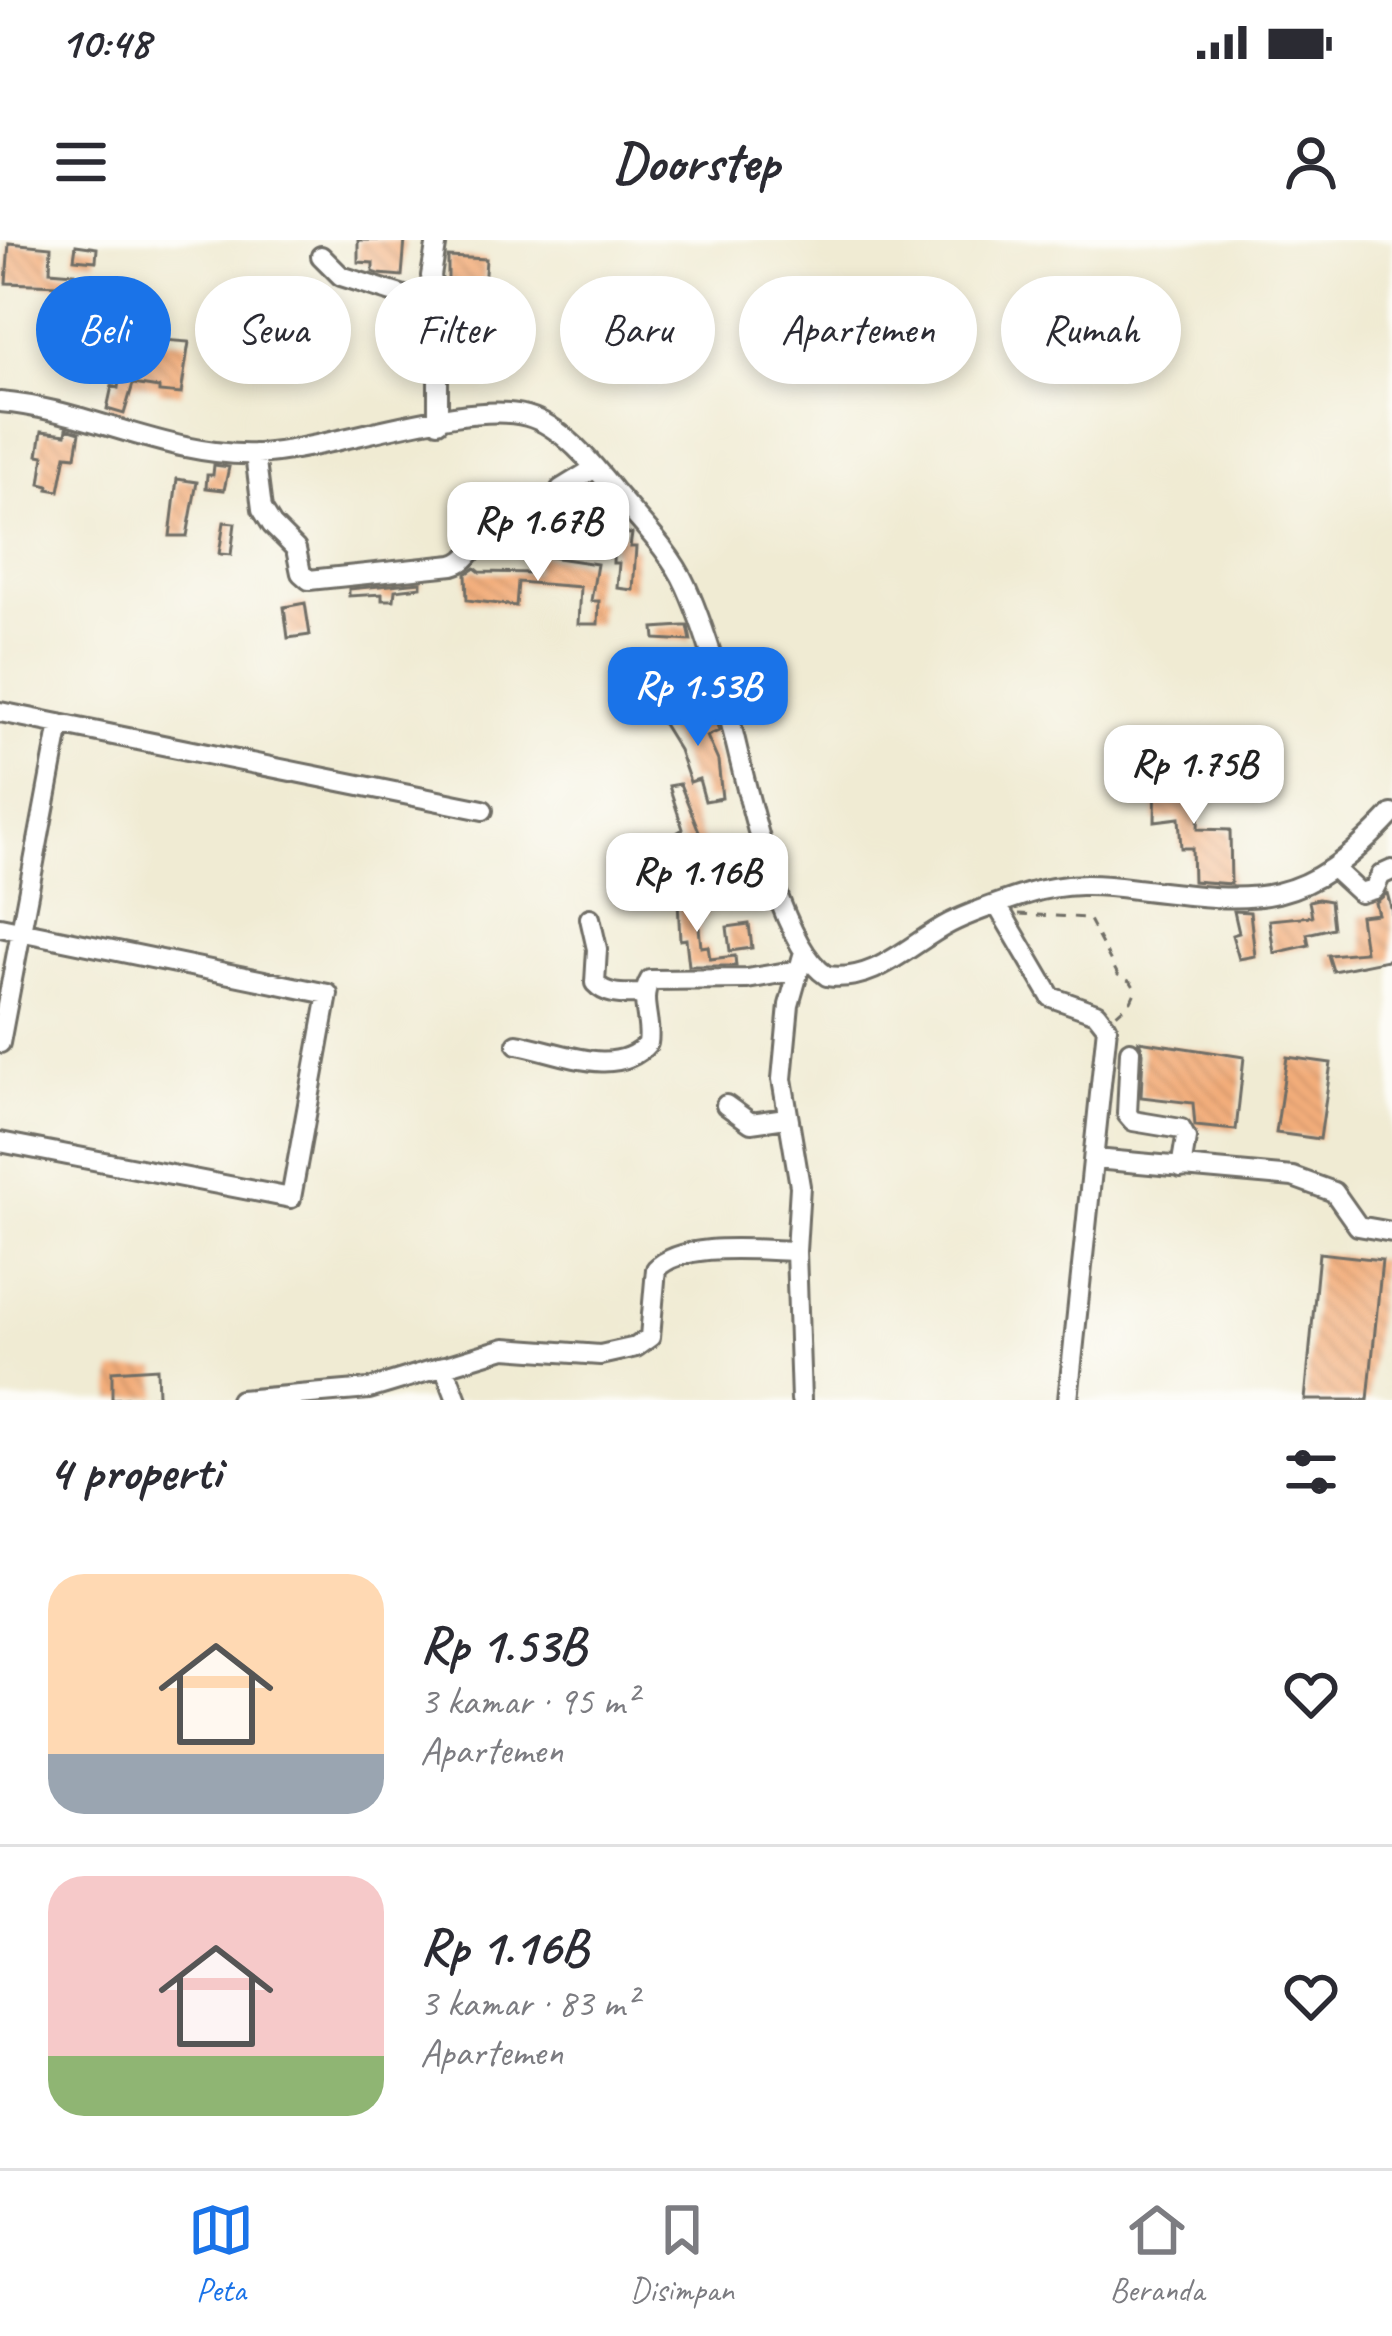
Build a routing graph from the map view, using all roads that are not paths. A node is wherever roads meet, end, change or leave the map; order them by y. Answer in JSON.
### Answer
{"nodes":[{"id":1,"x":437,"y":240,"type":"edge"},
{"id":2,"x":321,"y":256,"type":"dead end"},
{"id":3,"x":431,"y":276,"type":"edge"},
{"id":4,"x":375,"y":287,"type":"edge"},
{"id":5,"x":438,"y":384,"type":"edge"},
{"id":6,"x":0,"y":402,"type":"edge"},
{"id":7,"x":438,"y":422,"type":"junction"},
{"id":8,"x":255,"y":454,"type":"junction"},
{"id":9,"x":596,"y":468,"type":"junction"},
{"id":10,"x":0,"y":712,"type":"edge"},
{"id":11,"x":60,"y":724,"type":"junction"},
{"id":12,"x":483,"y":810,"type":"dead end"},
{"id":13,"x":1392,"y":814,"type":"edge"},
{"id":14,"x":1334,"y":868,"type":"junction"},
{"id":15,"x":1392,"y":871,"type":"edge"},
{"id":16,"x":1000,"y":904,"type":"junction"},
{"id":17,"x":590,"y":918,"type":"dead end"},
{"id":18,"x":0,"y":927,"type":"edge"},
{"id":19,"x":21,"y":931,"type":"junction"},
{"id":20,"x":802,"y":961,"type":"junction"},
{"id":21,"x":644,"y":994,"type":"junction"},
{"id":22,"x":0,"y":1043,"type":"edge"},
{"id":23,"x":518,"y":1044,"type":"dead end"},
{"id":24,"x":1130,"y":1052,"type":"dead end"},
{"id":25,"x":726,"y":1105,"type":"dead end"},
{"id":26,"x":786,"y":1118,"type":"junction"},
{"id":27,"x":0,"y":1142,"type":"edge"},
{"id":28,"x":1095,"y":1160,"type":"junction"},
{"id":29,"x":1181,"y":1168,"type":"junction"},
{"id":30,"x":1392,"y":1232,"type":"edge"},
{"id":31,"x":796,"y":1251,"type":"junction"},
{"id":32,"x":444,"y":1366,"type":"junction"},
{"id":33,"x":240,"y":1400,"type":"edge"},
{"id":34,"x":458,"y":1400,"type":"edge"},
{"id":35,"x":801,"y":1400,"type":"edge"},
{"id":36,"x":1067,"y":1400,"type":"edge"}],
"edges":[{"from":1,"to":3,"type":"street"},
{"from":2,"to":4,"type":"street"},
{"from":5,"to":7,"type":"street"},
{"from":6,"to":8,"type":"street"},
{"from":7,"to":8,"type":"street"},
{"from":7,"to":9,"type":"street"},
{"from":8,"to":9,"type":"street"},
{"from":9,"to":20,"type":"street"},
{"from":10,"to":11,"type":"street"},
{"from":11,"to":12,"type":"street"},
{"from":11,"to":19,"type":"street"},
{"from":13,"to":14,"type":"street"},
{"from":14,"to":15,"type":"street"},
{"from":14,"to":16,"type":"street"},
{"from":16,"to":20,"type":"street"},
{"from":16,"to":28,"type":"street"},
{"from":17,"to":21,"type":"street"},
{"from":18,"to":19,"type":"street"},
{"from":19,"to":22,"type":"street"},
{"from":19,"to":27,"type":"street"},
{"from":20,"to":21,"type":"street"},
{"from":20,"to":26,"type":"street"},
{"from":21,"to":23,"type":"street"},
{"from":24,"to":29,"type":"street"},
{"from":25,"to":26,"type":"street"},
{"from":26,"to":31,"type":"street"},
{"from":28,"to":29,"type":"street"},
{"from":28,"to":36,"type":"street"},
{"from":29,"to":30,"type":"street"},
{"from":31,"to":32,"type":"street"},
{"from":31,"to":35,"type":"street"},
{"from":32,"to":33,"type":"street"},
{"from":32,"to":34,"type":"street"}]}
